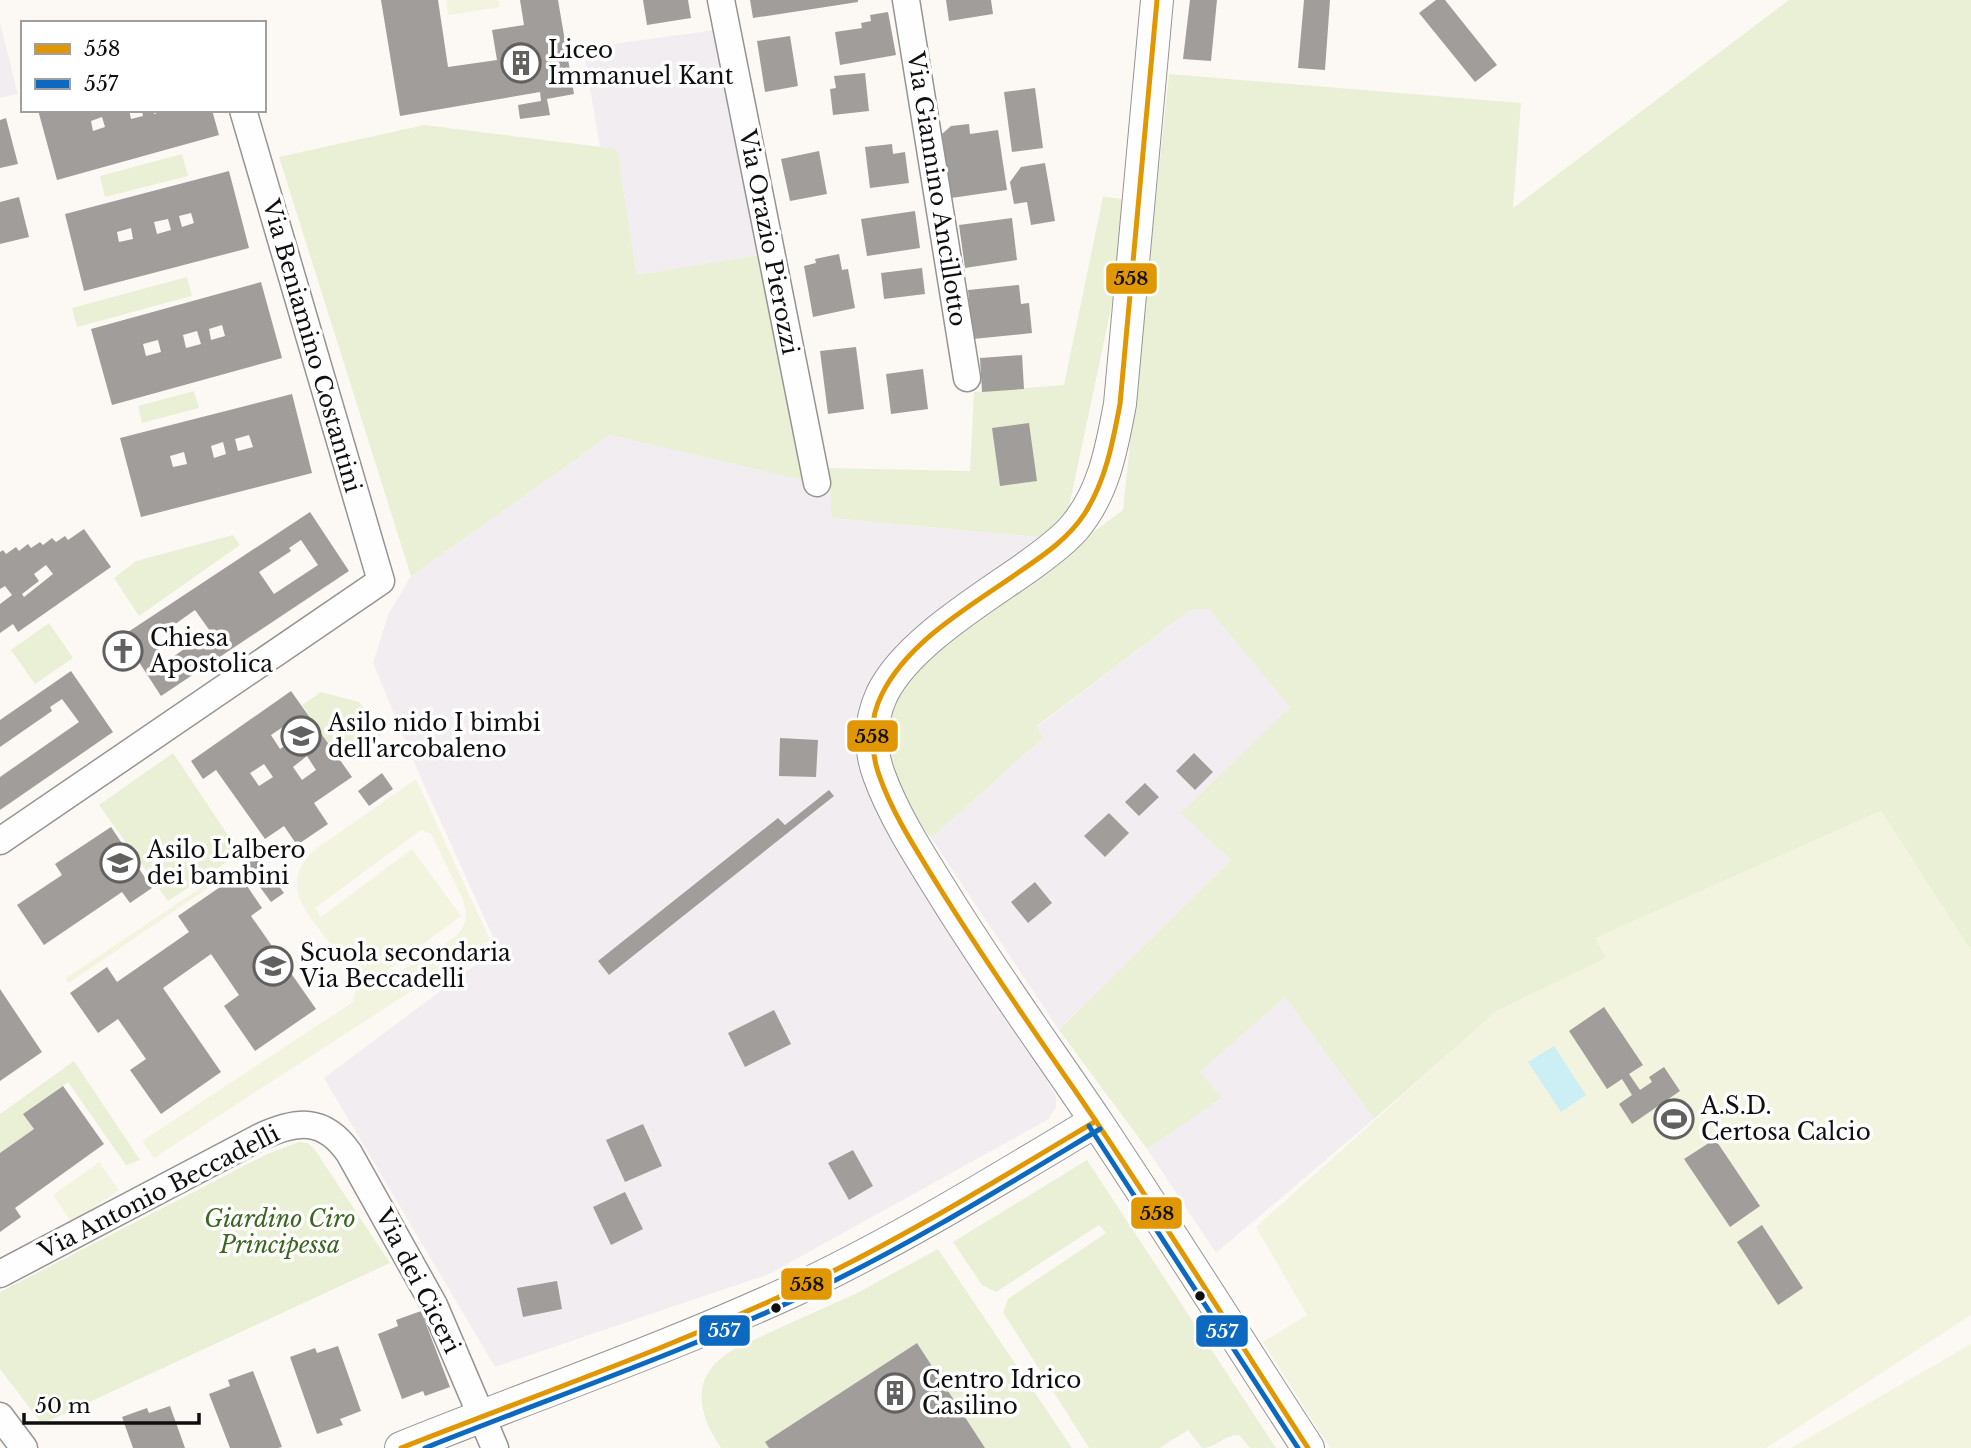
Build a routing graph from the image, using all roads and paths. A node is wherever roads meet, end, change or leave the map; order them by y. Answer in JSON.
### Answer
{"nodes":[{"id":1,"x":720,"y":0,"type":"edge"},
{"id":2,"x":906,"y":0,"type":"edge"},
{"id":3,"x":1157,"y":0,"type":"edge"},
{"id":4,"x":244,"y":112,"type":"edge"},
{"id":5,"x":967,"y":378,"type":"dead end"},
{"id":6,"x":817,"y":483,"type":"dead end"},
{"id":7,"x":0,"y":841,"type":"edge"},
{"id":8,"x":1096,"y":1121,"type":"junction"},
{"id":9,"x":321,"y":1127,"type":"joint"},
{"id":10,"x":0,"y":1274,"type":"edge"},
{"id":11,"x":0,"y":1416,"type":"edge"},
{"id":12,"x":481,"y":1417,"type":"junction"},
{"id":13,"x":24,"y":1448,"type":"edge"},
{"id":14,"x":401,"y":1448,"type":"edge"},
{"id":15,"x":495,"y":1448,"type":"edge"},
{"id":16,"x":1308,"y":1448,"type":"edge"}],
"edges":[{"from":1,"to":6,"type":"street","name":"Via Orazio Pierozzi"},
{"from":2,"to":5,"type":"street","name":"Via Giannino Ancillotto"},
{"from":3,"to":8,"type":"street"},
{"from":4,"to":7,"type":"street","name":"Via Beniamino Costantini"},
{"from":8,"to":12,"type":"street"},
{"from":8,"to":16,"type":"street"},
{"from":9,"to":10,"type":"street","name":"Via Antonio Beccadelli"},
{"from":9,"to":12,"type":"street","name":"Via dei Ciceri"},
{"from":11,"to":13,"type":"street"},
{"from":12,"to":14,"type":"street"},
{"from":12,"to":15,"type":"street","name":"Via dei Ciceri"}]}
